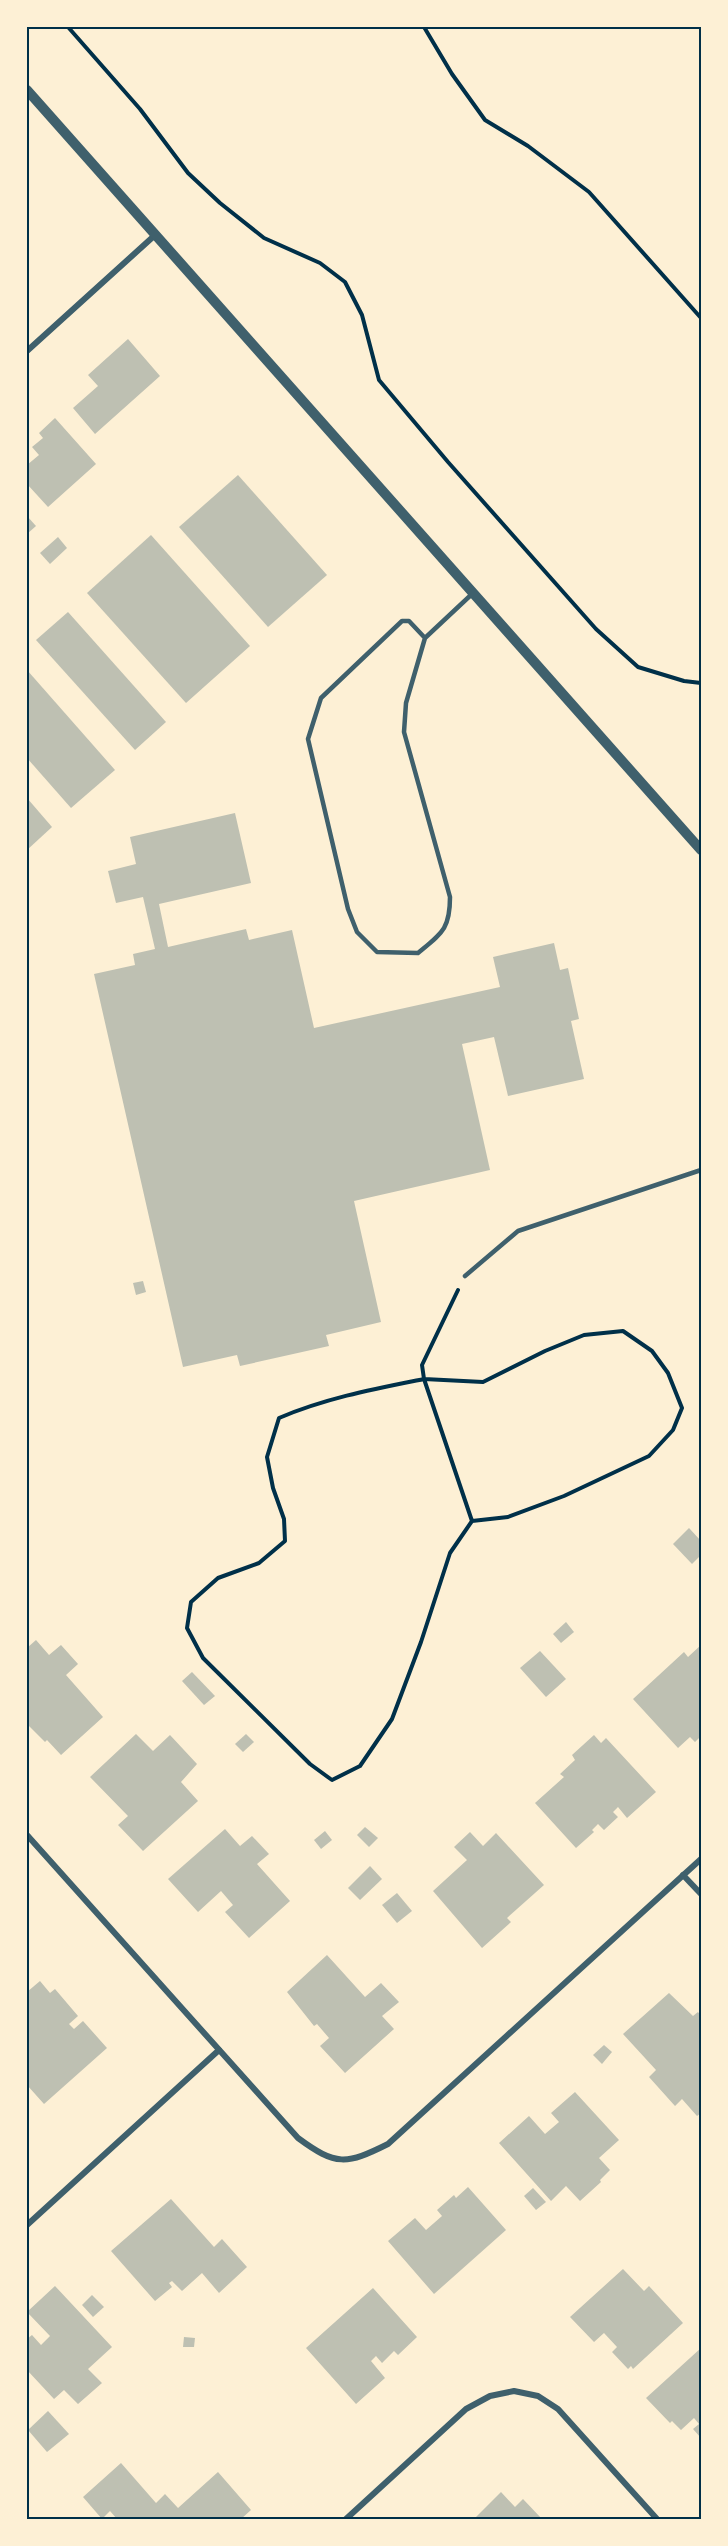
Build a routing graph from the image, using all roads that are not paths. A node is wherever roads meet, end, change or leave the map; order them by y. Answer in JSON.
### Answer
{"nodes":[{"id":1,"x":27,"y":90,"type":"edge"},
{"id":2,"x":154,"y":236,"type":"junction"},
{"id":3,"x":27,"y":351,"type":"edge"},
{"id":4,"x":472,"y":594,"type":"junction"},
{"id":5,"x":425,"y":638,"type":"junction"},
{"id":6,"x":701,"y":850,"type":"edge"},
{"id":7,"x":701,"y":1170,"type":"edge"},
{"id":8,"x":465,"y":1276,"type":"road end"},
{"id":9,"x":27,"y":1835,"type":"edge"},
{"id":10,"x":701,"y":1859,"type":"edge"},
{"id":11,"x":683,"y":1875,"type":"junction"},
{"id":12,"x":701,"y":1894,"type":"edge"},
{"id":13,"x":219,"y":2050,"type":"junction"},
{"id":14,"x":27,"y":2225,"type":"edge"},
{"id":15,"x":346,"y":2519,"type":"edge"},
{"id":16,"x":657,"y":2519,"type":"edge"}],
"edges":[{"from":1,"to":2,"type":"street"},
{"from":2,"to":3,"type":"street"},
{"from":2,"to":4,"type":"street"},
{"from":4,"to":5,"type":"lane"},
{"from":4,"to":6,"type":"street"},
{"from":5,"to":5,"type":"lane"},
{"from":7,"to":8,"type":"lane"},
{"from":9,"to":13,"type":"street"},
{"from":10,"to":11,"type":"street"},
{"from":11,"to":12,"type":"street"},
{"from":11,"to":13,"type":"street"},
{"from":13,"to":14,"type":"street"},
{"from":15,"to":16,"type":"street"}]}
